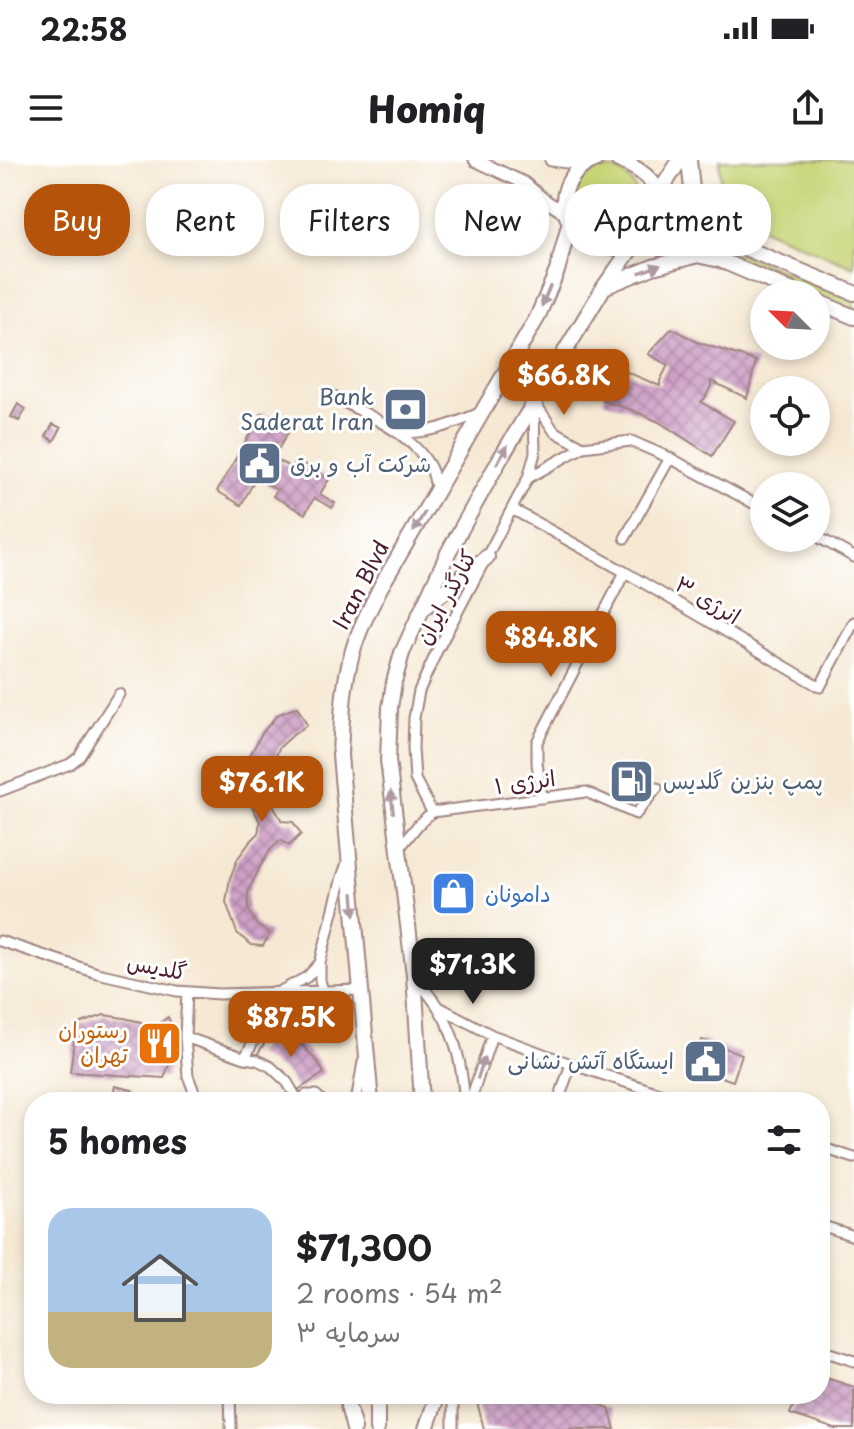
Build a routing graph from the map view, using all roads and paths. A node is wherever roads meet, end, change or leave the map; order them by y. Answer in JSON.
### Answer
{"nodes":[{"id":1,"x":475,"y":160,"type":"edge"},
{"id":2,"x":551,"y":160,"type":"edge"},
{"id":3,"x":618,"y":160,"type":"edge"},
{"id":4,"x":680,"y":160,"type":"edge"},
{"id":5,"x":689,"y":160,"type":"edge"},
{"id":6,"x":591,"y":161,"type":"edge"},
{"id":7,"x":568,"y":184,"type":"edge"},
{"id":8,"x":654,"y":184,"type":"edge"},
{"id":9,"x":667,"y":184,"type":"edge"},
{"id":10,"x":691,"y":184,"type":"edge"},
{"id":11,"x":565,"y":216,"type":"edge"},
{"id":12,"x":565,"y":232,"type":"edge"},
{"id":13,"x":628,"y":256,"type":"edge"},
{"id":14,"x":693,"y":256,"type":"edge"},
{"id":15,"x":702,"y":256,"type":"edge"},
{"id":16,"x":764,"y":256,"type":"edge"},
{"id":17,"x":767,"y":280,"type":"edge"},
{"id":18,"x":604,"y":287,"type":"junction"},
{"id":19,"x":854,"y":293,"type":"edge"},
{"id":20,"x":830,"y":307,"type":"edge"},
{"id":21,"x":854,"y":317,"type":"edge"},
{"id":22,"x":331,"y":395,"type":"dead end"},
{"id":23,"x":534,"y":401,"type":"junction"},
{"id":24,"x":482,"y":412,"type":"junction"},
{"id":25,"x":398,"y":433,"type":"junction"},
{"id":26,"x":583,"y":447,"type":"junction"},
{"id":27,"x":670,"y":458,"type":"junction"},
{"id":28,"x":528,"y":478,"type":"junction"},
{"id":29,"x":437,"y":490,"type":"junction"},
{"id":30,"x":750,"y":501,"type":"edge"},
{"id":31,"x":512,"y":509,"type":"junction"},
{"id":32,"x":625,"y":538,"type":"dead end"},
{"id":33,"x":830,"y":544,"type":"edge"},
{"id":34,"x":487,"y":557,"type":"junction"},
{"id":35,"x":854,"y":557,"type":"edge"},
{"id":36,"x":625,"y":572,"type":"junction"},
{"id":37,"x":422,"y":610,"type":"junction"},
{"id":38,"x":854,"y":622,"type":"edge"},
{"id":39,"x":119,"y":694,"type":"dead end"},
{"id":40,"x":657,"y":788,"type":"dead end"},
{"id":41,"x":0,"y":791,"type":"edge"},
{"id":42,"x":542,"y":798,"type":"junction"},
{"id":43,"x":432,"y":812,"type":"junction"},
{"id":44,"x":398,"y":850,"type":"junction"},
{"id":45,"x":350,"y":855,"type":"junction"},
{"id":46,"x":0,"y":941,"type":"edge"},
{"id":47,"x":320,"y":963,"type":"junction"},
{"id":48,"x":414,"y":975,"type":"junction"},
{"id":49,"x":362,"y":990,"type":"junction"},
{"id":50,"x":323,"y":991,"type":"junction"},
{"id":51,"x":187,"y":992,"type":"junction"},
{"id":52,"x":277,"y":993,"type":"junction"},
{"id":53,"x":439,"y":1007,"type":"junction"},
{"id":54,"x":492,"y":1035,"type":"junction"},
{"id":55,"x":185,"y":1037,"type":"junction"},
{"id":56,"x":366,"y":1043,"type":"junction"},
{"id":57,"x":245,"y":1058,"type":"junction"},
{"id":58,"x":571,"y":1064,"type":"junction"},
{"id":59,"x":194,"y":1092,"type":"edge"},
{"id":60,"x":293,"y":1092,"type":"edge"},
{"id":61,"x":358,"y":1092,"type":"edge"},
{"id":62,"x":370,"y":1092,"type":"edge"},
{"id":63,"x":421,"y":1092,"type":"edge"},
{"id":64,"x":466,"y":1092,"type":"edge"},
{"id":65,"x":472,"y":1092,"type":"edge"},
{"id":66,"x":561,"y":1092,"type":"edge"},
{"id":67,"x":656,"y":1092,"type":"edge"},
{"id":68,"x":830,"y":1150,"type":"edge"},
{"id":69,"x":854,"y":1158,"type":"edge"},
{"id":70,"x":830,"y":1228,"type":"edge"},
{"id":71,"x":854,"y":1236,"type":"edge"},
{"id":72,"x":830,"y":1353,"type":"edge"},
{"id":73,"x":854,"y":1361,"type":"edge"},
{"id":74,"x":230,"y":1404,"type":"edge"},
{"id":75,"x":348,"y":1404,"type":"edge"},
{"id":76,"x":377,"y":1404,"type":"edge"},
{"id":77,"x":426,"y":1404,"type":"edge"},
{"id":78,"x":435,"y":1404,"type":"edge"},
{"id":79,"x":453,"y":1404,"type":"edge"},
{"id":80,"x":231,"y":1429,"type":"edge"},
{"id":81,"x":351,"y":1429,"type":"edge"},
{"id":82,"x":377,"y":1429,"type":"edge"},
{"id":83,"x":426,"y":1429,"type":"edge"},
{"id":84,"x":453,"y":1429,"type":"edge"}],
"edges":[{"from":1,"to":11,"type":"street"},
{"from":2,"to":6,"type":"street"},
{"from":3,"to":8,"type":"main road"},
{"from":4,"to":9,"type":"main road"},
{"from":5,"to":10,"type":"main road"},
{"from":6,"to":7,"type":"main road","name":"Iran Blvd"},
{"from":12,"to":24,"type":"main road","name":"Iran Blvd","one_way":true},
{"from":13,"to":18,"type":"main road"},
{"from":18,"to":14,"type":"main road","one_way":true},
{"from":15,"to":17,"type":"main road"},
{"from":16,"to":19,"type":"main road"},
{"from":18,"to":23,"type":"main road"},
{"from":20,"to":21,"type":"main road"},
{"from":22,"to":25,"type":"street"},
{"from":23,"to":26,"type":"street"},
{"from":23,"to":28,"type":"street","name":"کنارگذر ایران"},
{"from":37,"to":23,"type":"main road","one_way":true},
{"from":24,"to":25,"type":"street"},
{"from":24,"to":29,"type":"main road","name":"Iran Blvd"},
{"from":25,"to":29,"type":"street"},
{"from":26,"to":27,"type":"street"},
{"from":26,"to":28,"type":"street"},
{"from":27,"to":30,"type":"street"},
{"from":27,"to":32,"type":"street"},
{"from":28,"to":31,"type":"street","name":"کنارگذر ایران"},
{"from":29,"to":45,"type":"main road","name":"Iran Blvd","one_way":true},
{"from":31,"to":34,"type":"street","name":"کنارگذر ایران"},
{"from":31,"to":36,"type":"street","name":"انرژی ۳"},
{"from":33,"to":35,"type":"street"},
{"from":34,"to":37,"type":"main road"},
{"from":34,"to":43,"type":"street","name":"کنارگذر ایران"},
{"from":36,"to":38,"type":"street","name":"انرژی ۳"},
{"from":36,"to":42,"type":"street"},
{"from":44,"to":37,"type":"main road","one_way":true},
{"from":39,"to":41,"type":"street"},
{"from":40,"to":42,"type":"street","name":"انرژی ۱"},
{"from":42,"to":43,"type":"street","name":"انرژی ۱"},
{"from":43,"to":44,"type":"street"},
{"from":44,"to":48,"type":"main road"},
{"from":45,"to":47,"type":"street"},
{"from":45,"to":49,"type":"main road","name":"Iran Blvd","one_way":true},
{"from":46,"to":51,"type":"street","name":"گلدیس"},
{"from":47,"to":50,"type":"street"},
{"from":47,"to":52,"type":"street"},
{"from":48,"to":53,"type":"street"},
{"from":48,"to":63,"type":"main road"},
{"from":49,"to":50,"type":"street","name":"گلدیس"},
{"from":49,"to":56,"type":"main road","name":"Iran Blvd"},
{"from":50,"to":52,"type":"street","name":"گلدیس"},
{"from":51,"to":52,"type":"street","name":"گلدیس"},
{"from":51,"to":55,"type":"street"},
{"from":52,"to":57,"type":"street"},
{"from":53,"to":54,"type":"street"},
{"from":53,"to":64,"type":"street"},
{"from":54,"to":58,"type":"street"},
{"from":65,"to":54,"type":"street","one_way":true},
{"from":55,"to":57,"type":"street"},
{"from":55,"to":59,"type":"street"},
{"from":56,"to":61,"type":"street"},
{"from":56,"to":62,"type":"main road","name":"Iran Blvd"},
{"from":57,"to":60,"type":"street"},
{"from":58,"to":66,"type":"street"},
{"from":58,"to":67,"type":"street"},
{"from":68,"to":69,"type":"street"},
{"from":70,"to":71,"type":"street"},
{"from":72,"to":73,"type":"street"},
{"from":74,"to":80,"type":"street"},
{"from":75,"to":81,"type":"main road"},
{"from":76,"to":82,"type":"main road"},
{"from":77,"to":83,"type":"main road"},
{"from":78,"to":83,"type":"main road"},
{"from":79,"to":84,"type":"street"}]}
